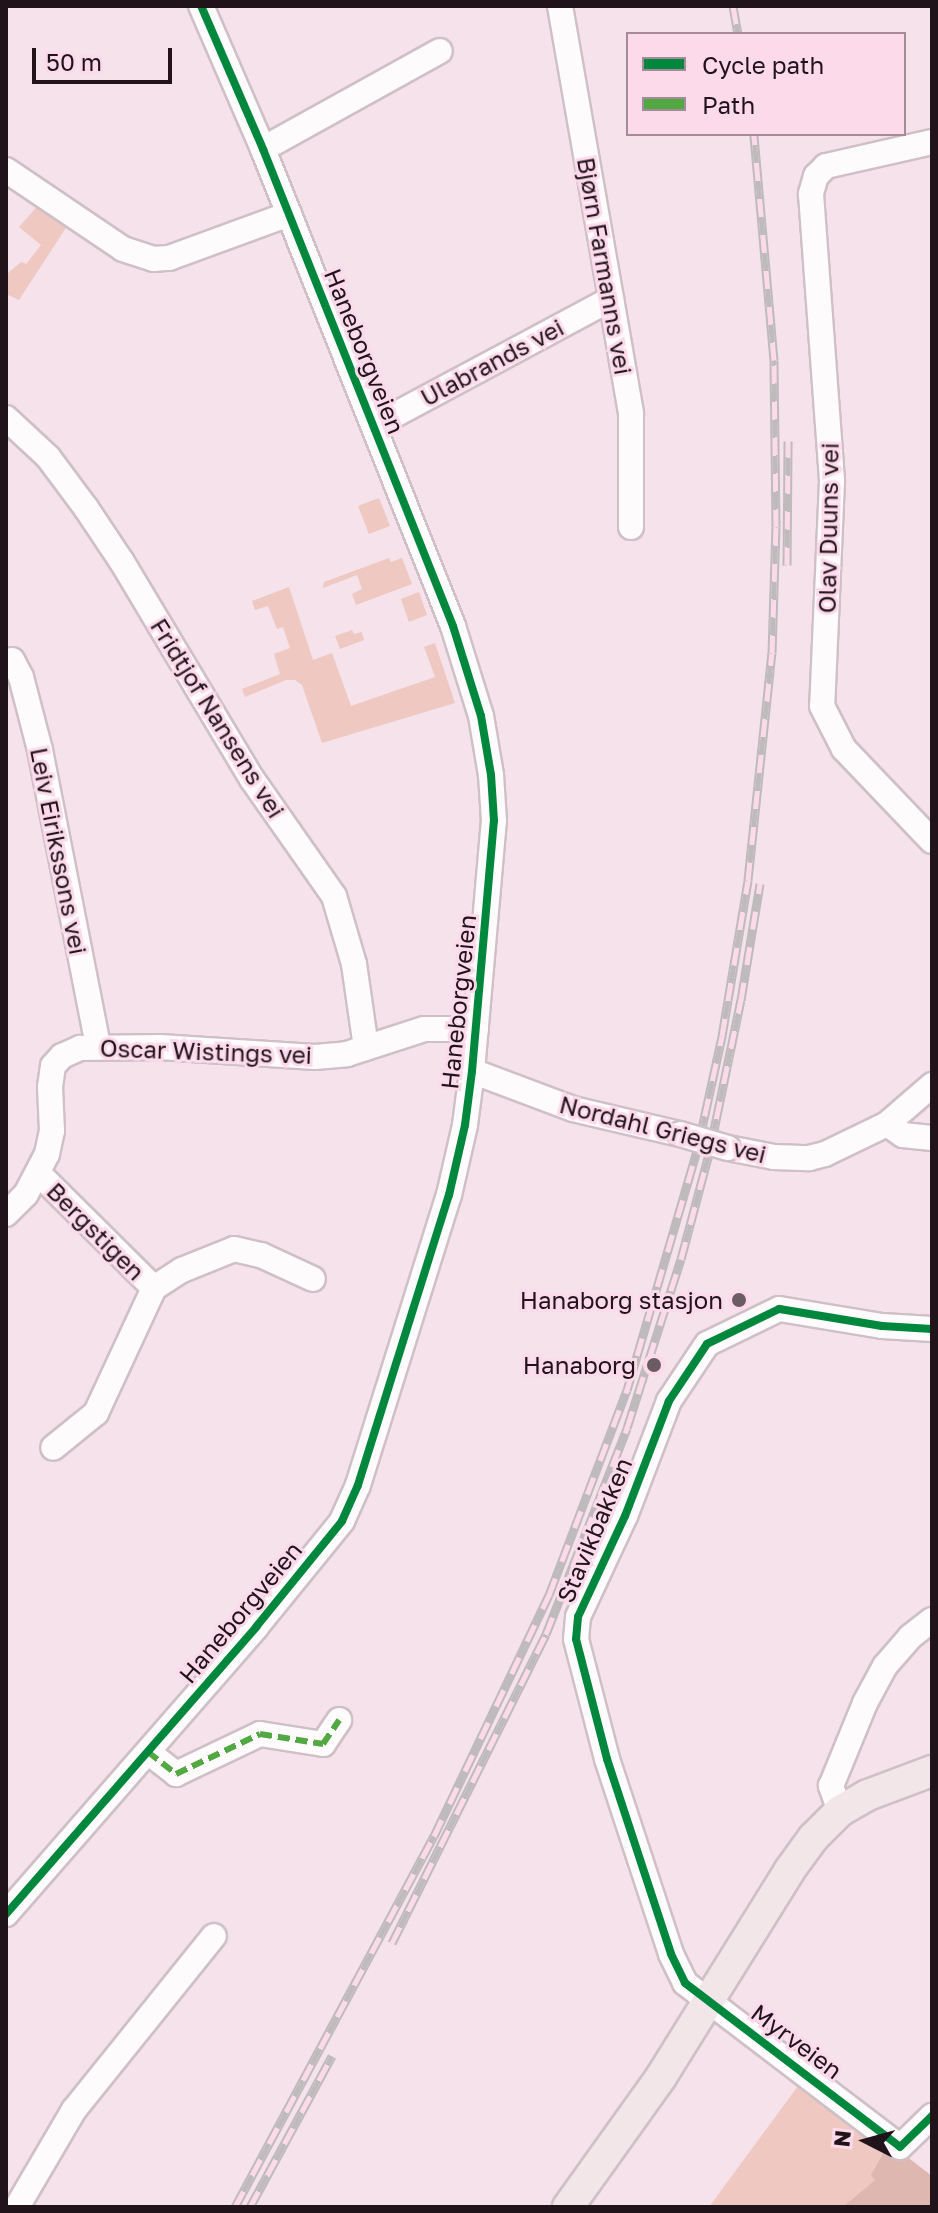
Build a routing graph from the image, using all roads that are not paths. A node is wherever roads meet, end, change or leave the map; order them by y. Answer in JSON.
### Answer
{"nodes":[{"id":1,"x":201,"y":6,"type":"edge"},
{"id":2,"x":560,"y":6,"type":"edge"},
{"id":3,"x":440,"y":51,"type":"dead end"},
{"id":4,"x":932,"y":142,"type":"edge"},
{"id":5,"x":263,"y":149,"type":"junction"},
{"id":6,"x":6,"y":170,"type":"edge"},
{"id":7,"x":289,"y":214,"type":"junction"},
{"id":8,"x":611,"y":299,"type":"junction"},
{"id":9,"x":6,"y":418,"type":"edge"},
{"id":10,"x":374,"y":426,"type":"junction"},
{"id":11,"x":631,"y":527,"type":"dead end"},
{"id":12,"x":12,"y":660,"type":"dead end"},
{"id":13,"x":932,"y":841,"type":"edge"},
{"id":14,"x":476,"y":1029,"type":"junction"},
{"id":15,"x":98,"y":1046,"type":"junction"},
{"id":16,"x":366,"y":1047,"type":"junction"},
{"id":17,"x":472,"y":1071,"type":"junction"},
{"id":18,"x":932,"y":1085,"type":"edge"},
{"id":19,"x":887,"y":1124,"type":"junction"},
{"id":20,"x":932,"y":1138,"type":"edge"},
{"id":21,"x":38,"y":1173,"type":"junction"},
{"id":22,"x":6,"y":1214,"type":"edge"},
{"id":23,"x":313,"y":1279,"type":"dead end"},
{"id":24,"x":154,"y":1288,"type":"junction"},
{"id":25,"x":932,"y":1329,"type":"edge"},
{"id":26,"x":53,"y":1448,"type":"dead end"},
{"id":27,"x":932,"y":1620,"type":"edge"},
{"id":28,"x":339,"y":1720,"type":"dead end"},
{"id":29,"x":148,"y":1752,"type":"junction"},
{"id":30,"x":932,"y":1771,"type":"edge"},
{"id":31,"x":840,"y":1811,"type":"junction"},
{"id":32,"x":6,"y":1914,"type":"edge"},
{"id":33,"x":214,"y":1936,"type":"dead end"},
{"id":34,"x":710,"y":2000,"type":"junction"},
{"id":35,"x":932,"y":2116,"type":"edge"},
{"id":36,"x":17,"y":2194,"type":"edge"},
{"id":37,"x":568,"y":2207,"type":"edge"}],
"edges":[{"from":1,"to":5,"type":"street","name":"Haneborgveien"},
{"from":2,"to":8,"type":"street","name":"Bjørn Farmanns vei"},
{"from":3,"to":5,"type":"street"},
{"from":4,"to":13,"type":"street","name":"Olav Duuns vei"},
{"from":5,"to":7,"type":"street","name":"Haneborgveien"},
{"from":6,"to":7,"type":"street"},
{"from":7,"to":10,"type":"street","name":"Haneborgveien"},
{"from":8,"to":10,"type":"street","name":"Ulabrands vei"},
{"from":8,"to":11,"type":"street","name":"Bjørn Farmanns vei"},
{"from":9,"to":16,"type":"street","name":"Fridtjof Nansens vei"},
{"from":10,"to":14,"type":"street","name":"Haneborgveien"},
{"from":12,"to":15,"type":"street","name":"Leiv Eirikssons vei"},
{"from":14,"to":16,"type":"street","name":"Oscar Wistings vei"},
{"from":14,"to":17,"type":"street","name":"Haneborgveien"},
{"from":15,"to":16,"type":"street","name":"Oscar Wistings vei"},
{"from":15,"to":21,"type":"street","name":"Oscar Wistings vei"},
{"from":17,"to":19,"type":"street","name":"Nordahl Griegs vei","bridge":true},
{"from":17,"to":29,"type":"street","name":"Haneborgveien"},
{"from":18,"to":19,"type":"street","name":"Nordahl Griegs vei"},
{"from":19,"to":20,"type":"street"},
{"from":21,"to":22,"type":"street","name":"Oscar Wistings vei"},
{"from":21,"to":24,"type":"street","name":"Bergstigen"},
{"from":23,"to":24,"type":"street","name":"Bergstigen"},
{"from":24,"to":26,"type":"street","name":"Bergstigen"},
{"from":25,"to":34,"type":"street","name":"Stavikbakken"},
{"from":27,"to":31,"type":"street"},
{"from":28,"to":29,"type":"street"},
{"from":29,"to":32,"type":"street","name":"Haneborgveien"},
{"from":30,"to":31,"type":"main road"},
{"from":31,"to":34,"type":"main road"},
{"from":33,"to":36,"type":"street"},
{"from":34,"to":35,"type":"street","name":"Myrveien"},
{"from":34,"to":37,"type":"main road"}]}
